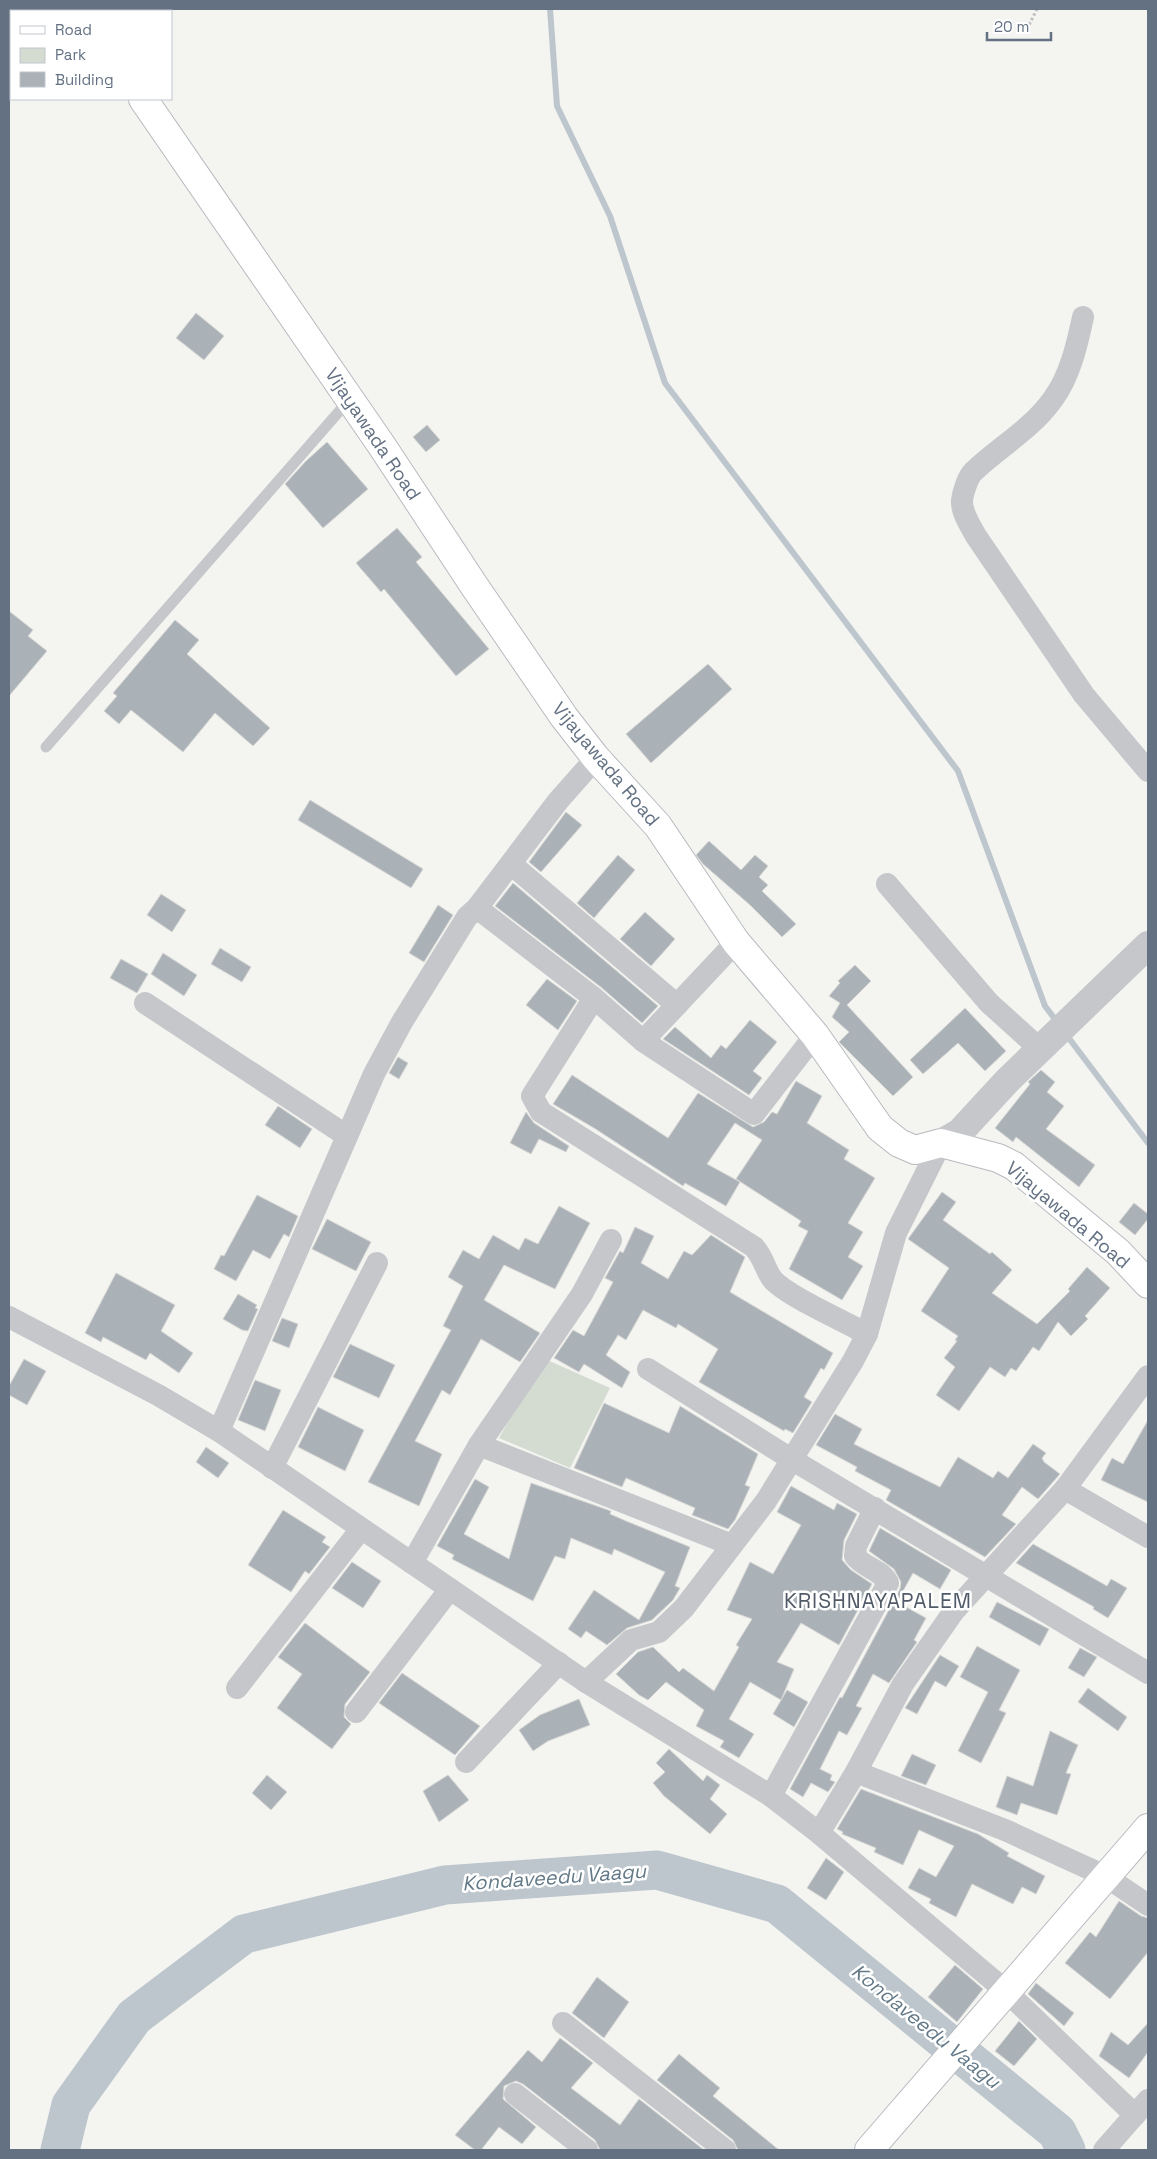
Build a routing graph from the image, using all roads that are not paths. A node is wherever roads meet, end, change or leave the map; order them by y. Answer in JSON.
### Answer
{"nodes":[{"id":1,"x":145,"y":100,"type":"edge"},
{"id":2,"x":1083,"y":317,"type":"dead end"},
{"id":3,"x":350,"y":399,"type":"junction"},
{"id":4,"x":46,"y":747,"type":"dead end"},
{"id":5,"x":596,"y":758,"type":"junction"},
{"id":6,"x":1148,"y":771,"type":"edge"},
{"id":7,"x":512,"y":864,"type":"junction"},
{"id":8,"x":887,"y":884,"type":"dead end"},
{"id":9,"x":477,"y":908,"type":"junction"},
{"id":10,"x":736,"y":942,"type":"junction"},
{"id":11,"x":1148,"y":945,"type":"edge"},
{"id":12,"x":594,"y":998,"type":"junction"},
{"id":13,"x":145,"y":1003,"type":"dead end"},
{"id":14,"x":677,"y":1005,"type":"junction"},
{"id":15,"x":815,"y":1035,"type":"junction"},
{"id":16,"x":643,"y":1041,"type":"junction"},
{"id":17,"x":1044,"y":1046,"type":"junction"},
{"id":18,"x":347,"y":1136,"type":"junction"},
{"id":19,"x":941,"y":1142,"type":"junction"},
{"id":20,"x":611,"y":1240,"type":"dead end"},
{"id":21,"x":377,"y":1263,"type":"dead end"},
{"id":22,"x":1148,"y":1284,"type":"edge"},
{"id":23,"x":9,"y":1317,"type":"edge"},
{"id":24,"x":866,"y":1334,"type":"junction"},
{"id":25,"x":648,"y":1369,"type":"dead end"},
{"id":26,"x":1148,"y":1376,"type":"edge"},
{"id":27,"x":219,"y":1432,"type":"junction"},
{"id":28,"x":480,"y":1445,"type":"junction"},
{"id":29,"x":792,"y":1459,"type":"junction"},
{"id":30,"x":272,"y":1468,"type":"junction"},
{"id":31,"x":1065,"y":1489,"type":"junction"},
{"id":32,"x":875,"y":1508,"type":"junction"},
{"id":33,"x":361,"y":1529,"type":"junction"},
{"id":34,"x":1148,"y":1537,"type":"edge"},
{"id":35,"x":732,"y":1545,"type":"junction"},
{"id":36,"x":412,"y":1563,"type":"junction"},
{"id":37,"x":987,"y":1576,"type":"junction"},
{"id":38,"x":450,"y":1589,"type":"junction"},
{"id":39,"x":558,"y":1663,"type":"junction"},
{"id":40,"x":1148,"y":1674,"type":"edge"},
{"id":41,"x":586,"y":1682,"type":"junction"},
{"id":42,"x":237,"y":1688,"type":"dead end"},
{"id":43,"x":356,"y":1712,"type":"dead end"},
{"id":44,"x":466,"y":1762,"type":"dead end"},
{"id":45,"x":856,"y":1772,"type":"junction"},
{"id":46,"x":771,"y":1796,"type":"junction"},
{"id":47,"x":1148,"y":1830,"type":"edge"},
{"id":48,"x":819,"y":1833,"type":"junction"},
{"id":49,"x":1105,"y":1876,"type":"junction"},
{"id":50,"x":1148,"y":1905,"type":"edge"},
{"id":51,"x":1007,"y":1992,"type":"junction"},
{"id":52,"x":562,"y":2024,"type":"dead end"},
{"id":53,"x":515,"y":2094,"type":"dead end"},
{"id":54,"x":1141,"y":2107,"type":"edge"},
{"id":55,"x":871,"y":2148,"type":"edge"},
{"id":56,"x":586,"y":2150,"type":"edge"},
{"id":57,"x":725,"y":2150,"type":"edge"},
{"id":58,"x":1104,"y":2150,"type":"edge"}],
"edges":[{"from":1,"to":3,"type":"main road","name":"Vijayawada Road"},
{"from":2,"to":6,"type":"street"},
{"from":3,"to":4,"type":"lane"},
{"from":3,"to":5,"type":"main road","name":"Vijayawada Road"},
{"from":5,"to":7,"type":"street"},
{"from":5,"to":10,"type":"main road","name":"Vijayawada Road"},
{"from":7,"to":9,"type":"street"},
{"from":7,"to":14,"type":"street"},
{"from":8,"to":17,"type":"street"},
{"from":9,"to":12,"type":"street"},
{"from":9,"to":18,"type":"street"},
{"from":10,"to":14,"type":"street"},
{"from":10,"to":15,"type":"main road","name":"Vijayawada Road"},
{"from":11,"to":17,"type":"street"},
{"from":12,"to":16,"type":"street"},
{"from":12,"to":24,"type":"street"},
{"from":13,"to":18,"type":"street"},
{"from":14,"to":16,"type":"street"},
{"from":15,"to":16,"type":"street"},
{"from":15,"to":19,"type":"main road","name":"Vijayawada Road"},
{"from":17,"to":19,"type":"street"},
{"from":18,"to":27,"type":"street"},
{"from":19,"to":22,"type":"main road","name":"Vijayawada Road"},
{"from":19,"to":24,"type":"street"},
{"from":20,"to":28,"type":"street"},
{"from":21,"to":30,"type":"street"},
{"from":23,"to":27,"type":"street"},
{"from":24,"to":29,"type":"street"},
{"from":25,"to":29,"type":"street"},
{"from":26,"to":31,"type":"street"},
{"from":27,"to":30,"type":"street"},
{"from":28,"to":35,"type":"street"},
{"from":28,"to":36,"type":"street"},
{"from":29,"to":32,"type":"street"},
{"from":29,"to":35,"type":"street"},
{"from":30,"to":33,"type":"street"},
{"from":31,"to":34,"type":"street"},
{"from":31,"to":37,"type":"street"},
{"from":32,"to":37,"type":"street"},
{"from":32,"to":46,"type":"street"},
{"from":33,"to":36,"type":"street"},
{"from":33,"to":42,"type":"street"},
{"from":35,"to":41,"type":"street"},
{"from":36,"to":38,"type":"street"},
{"from":37,"to":40,"type":"street"},
{"from":37,"to":45,"type":"street"},
{"from":38,"to":39,"type":"street"},
{"from":38,"to":43,"type":"street"},
{"from":39,"to":41,"type":"street"},
{"from":39,"to":44,"type":"street"},
{"from":41,"to":46,"type":"street"},
{"from":45,"to":48,"type":"street"},
{"from":45,"to":49,"type":"street"},
{"from":46,"to":48,"type":"street"},
{"from":47,"to":49,"type":"main road"},
{"from":48,"to":51,"type":"street"},
{"from":49,"to":50,"type":"street"},
{"from":49,"to":51,"type":"main road"},
{"from":51,"to":54,"type":"street"},
{"from":51,"to":55,"type":"main road"},
{"from":52,"to":57,"type":"street"},
{"from":53,"to":56,"type":"street"},
{"from":54,"to":58,"type":"street"}]}
